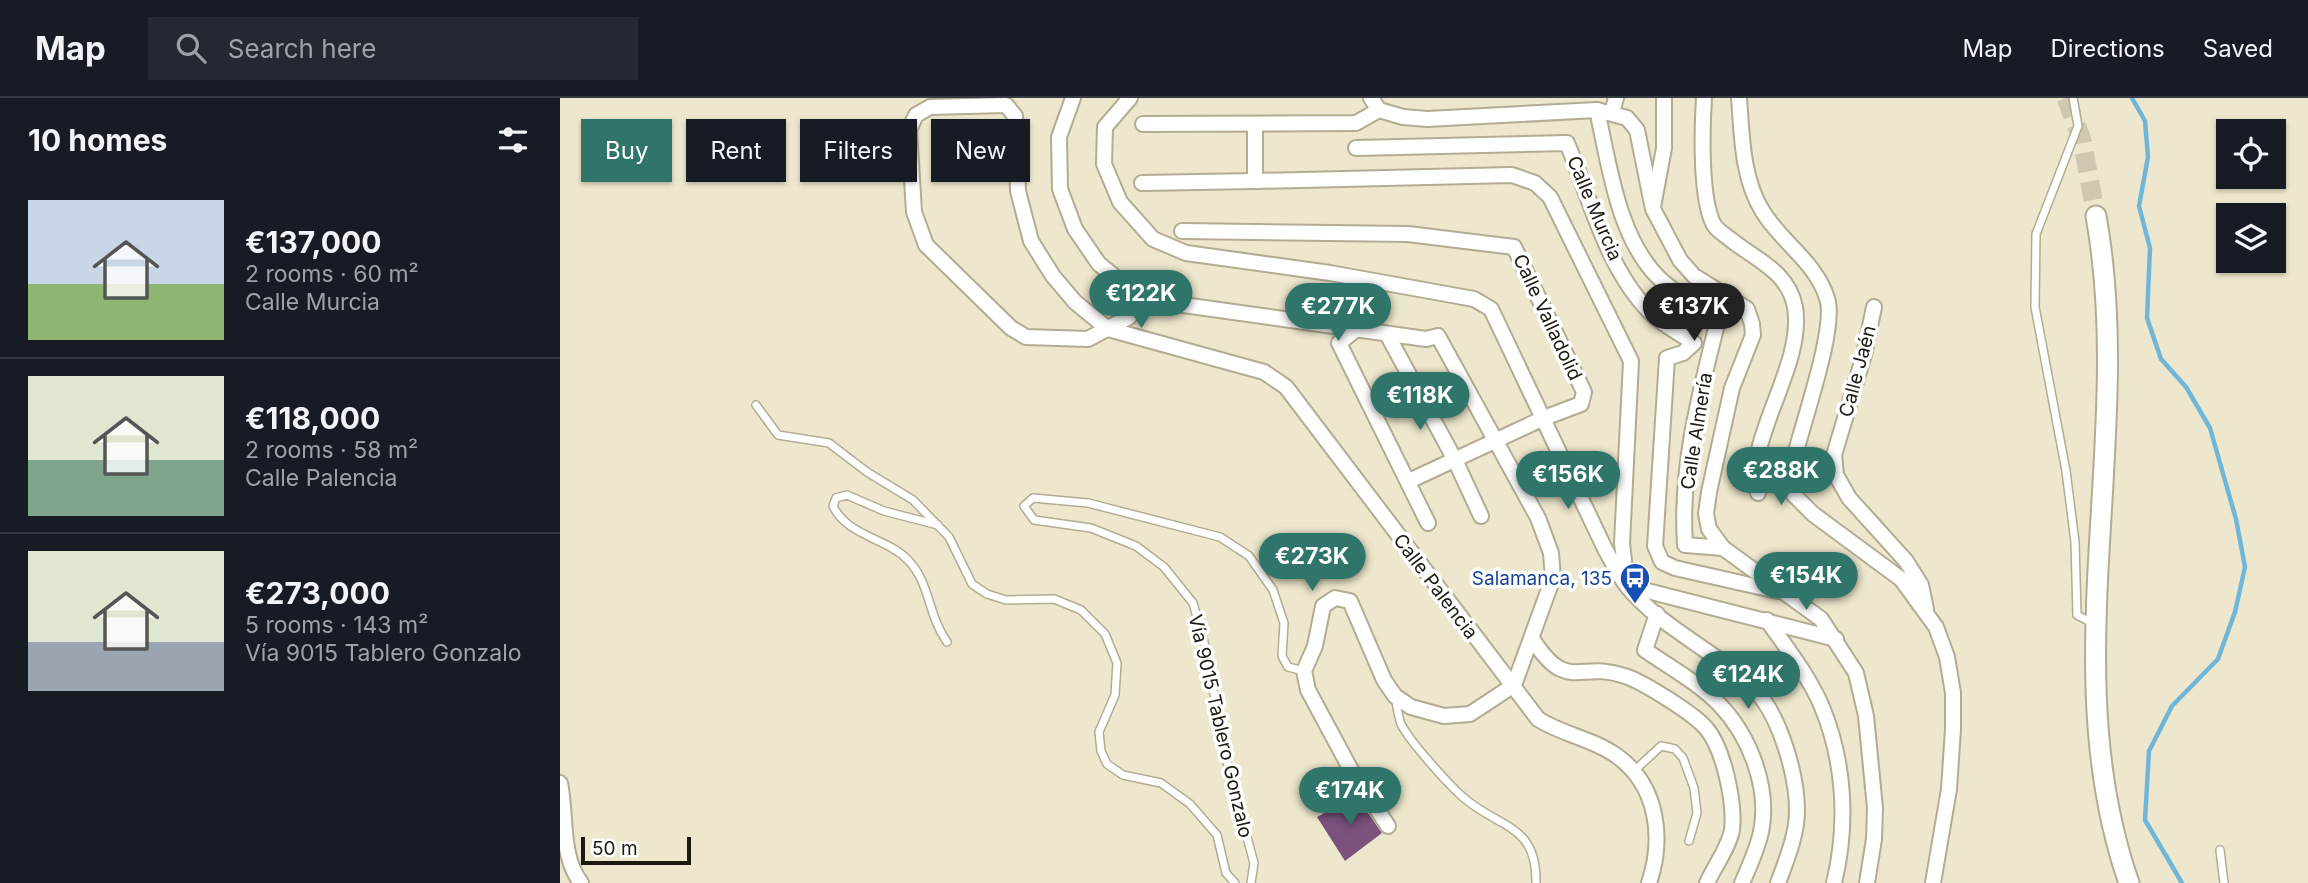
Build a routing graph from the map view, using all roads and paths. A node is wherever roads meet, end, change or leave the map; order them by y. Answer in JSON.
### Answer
{"nodes":[{"id":1,"x":1073,"y":98,"type":"edge"},
{"id":2,"x":1130,"y":98,"type":"edge"},
{"id":3,"x":1664,"y":98,"type":"edge"},
{"id":4,"x":1704,"y":98,"type":"edge"},
{"id":5,"x":1739,"y":98,"type":"edge"},
{"id":6,"x":2073,"y":98,"type":"edge"},
{"id":7,"x":1375,"y":104,"type":"edge"},
{"id":8,"x":1614,"y":105,"type":"edge"},
{"id":9,"x":1597,"y":110,"type":"junction"},
{"id":10,"x":1143,"y":124,"type":"dead end"},
{"id":11,"x":1255,"y":125,"type":"junction"},
{"id":12,"x":1356,"y":148,"type":"dead end"},
{"id":13,"x":1255,"y":181,"type":"junction"},
{"id":14,"x":1142,"y":183,"type":"dead end"},
{"id":15,"x":1653,"y":209,"type":"junction"},
{"id":16,"x":2096,"y":216,"type":"tunnel mouth"},
{"id":17,"x":1182,"y":232,"type":"dead end"},
{"id":18,"x":1146,"y":298,"type":"junction"},
{"id":19,"x":1874,"y":307,"type":"dead end"},
{"id":20,"x":1357,"y":328,"type":"junction"},
{"id":21,"x":1108,"y":329,"type":"junction"},
{"id":22,"x":1387,"y":334,"type":"junction"},
{"id":23,"x":756,"y":405,"type":"dead end"},
{"id":24,"x":1544,"y":418,"type":"junction"},
{"id":25,"x":1496,"y":440,"type":"junction"},
{"id":26,"x":1455,"y":460,"type":"junction"},
{"id":27,"x":1409,"y":481,"type":"junction"},
{"id":28,"x":1758,"y":493,"type":"dead end"},
{"id":29,"x":1481,"y":516,"type":"dead end"},
{"id":30,"x":1428,"y":523,"type":"dead end"},
{"id":31,"x":939,"y":525,"type":"junction"},
{"id":32,"x":1723,"y":548,"type":"junction"},
{"id":33,"x":1626,"y":586,"type":"junction"},
{"id":34,"x":1783,"y":592,"type":"junction"},
{"id":35,"x":1657,"y":614,"type":"junction"},
{"id":36,"x":1927,"y":614,"type":"junction"},
{"id":37,"x":1767,"y":620,"type":"junction"},
{"id":38,"x":2095,"y":625,"type":"junction"},
{"id":39,"x":1836,"y":639,"type":"junction"},
{"id":40,"x":1533,"y":640,"type":"junction"},
{"id":41,"x":947,"y":642,"type":"dead end"},
{"id":42,"x":1304,"y":671,"type":"junction"},
{"id":43,"x":1514,"y":685,"type":"junction"},
{"id":44,"x":1395,"y":696,"type":"junction"},
{"id":45,"x":1633,"y":771,"type":"junction"},
{"id":46,"x":560,"y":783,"type":"edge"},
{"id":47,"x":1388,"y":827,"type":"dead end"},
{"id":48,"x":1689,"y":841,"type":"dead end"},
{"id":49,"x":2220,"y":850,"type":"dead end"},
{"id":50,"x":581,"y":883,"type":"edge"},
{"id":51,"x":1235,"y":883,"type":"edge"},
{"id":52,"x":1251,"y":883,"type":"edge"},
{"id":53,"x":1536,"y":883,"type":"edge"},
{"id":54,"x":1649,"y":883,"type":"edge"},
{"id":55,"x":1707,"y":883,"type":"edge"},
{"id":56,"x":1742,"y":883,"type":"edge"},
{"id":57,"x":1778,"y":883,"type":"edge"},
{"id":58,"x":1835,"y":883,"type":"edge"},
{"id":59,"x":1867,"y":883,"type":"edge"},
{"id":60,"x":1933,"y":883,"type":"edge"},
{"id":61,"x":2129,"y":883,"type":"edge"},
{"id":62,"x":2224,"y":883,"type":"edge"}],
"edges":[{"from":1,"to":18,"type":"street"},
{"from":2,"to":24,"type":"street"},
{"from":3,"to":15,"type":"street"},
{"from":4,"to":28,"type":"street"},
{"from":5,"to":36,"type":"street"},
{"from":6,"to":38,"type":"lane"},
{"from":7,"to":9,"type":"street"},
{"from":7,"to":11,"type":"street"},
{"from":8,"to":9,"type":"street"},
{"from":8,"to":15,"type":"street"},
{"from":9,"to":32,"type":"street","name":"Calle Almería"},
{"from":10,"to":11,"type":"street"},
{"from":11,"to":13,"type":"street"},
{"from":12,"to":34,"type":"street","name":"Calle Murcia"},
{"from":13,"to":14,"type":"street"},
{"from":13,"to":33,"type":"street"},
{"from":15,"to":32,"type":"street"},
{"from":16,"to":38,"type":"street"},
{"from":17,"to":24,"type":"street","name":"Calle Valladolid"},
{"from":18,"to":20,"type":"street"},
{"from":18,"to":21,"type":"street"},
{"from":19,"to":36,"type":"street","name":"Calle Jaén"},
{"from":20,"to":22,"type":"street"},
{"from":20,"to":27,"type":"street"},
{"from":21,"to":21,"type":"street"},
{"from":21,"to":43,"type":"street","name":"Calle Palencia"},
{"from":22,"to":25,"type":"street"},
{"from":22,"to":26,"type":"street"},
{"from":23,"to":31,"type":"lane","name":"Vía 9015 Tablero Gonzalo"},
{"from":24,"to":25,"type":"street","name":"Calle Valladolid"},
{"from":24,"to":33,"type":"street"},
{"from":25,"to":26,"type":"street","name":"Calle Valladolid"},
{"from":25,"to":40,"type":"street"},
{"from":26,"to":27,"type":"street","name":"Calle Valladolid"},
{"from":26,"to":29,"type":"street"},
{"from":27,"to":30,"type":"street"},
{"from":31,"to":41,"type":"lane"},
{"from":31,"to":51,"type":"lane","name":"Vía 9015 Tablero Gonzalo"},
{"from":32,"to":34,"type":"street"},
{"from":33,"to":35,"type":"street"},
{"from":33,"to":37,"type":"street"},
{"from":34,"to":39,"type":"street"},
{"from":35,"to":56,"type":"street"},
{"from":35,"to":57,"type":"street"},
{"from":36,"to":60,"type":"street"},
{"from":37,"to":39,"type":"street"},
{"from":37,"to":58,"type":"street"},
{"from":38,"to":61,"type":"street"},
{"from":39,"to":59,"type":"street"},
{"from":40,"to":43,"type":"street"},
{"from":40,"to":55,"type":"street"},
{"from":42,"to":44,"type":"street"},
{"from":42,"to":47,"type":"street","name":"Vía 9015 Tablero Gonzalo"},
{"from":42,"to":52,"type":"lane","name":"Vía 9015 Tablero Gonzalo"},
{"from":43,"to":44,"type":"street"},
{"from":43,"to":45,"type":"street","name":"Calle Palencia"},
{"from":44,"to":53,"type":"lane"},
{"from":45,"to":48,"type":"lane"},
{"from":45,"to":54,"type":"street","name":"Calle Palencia"},
{"from":46,"to":50,"type":"street"},
{"from":49,"to":62,"type":"lane"}]}
